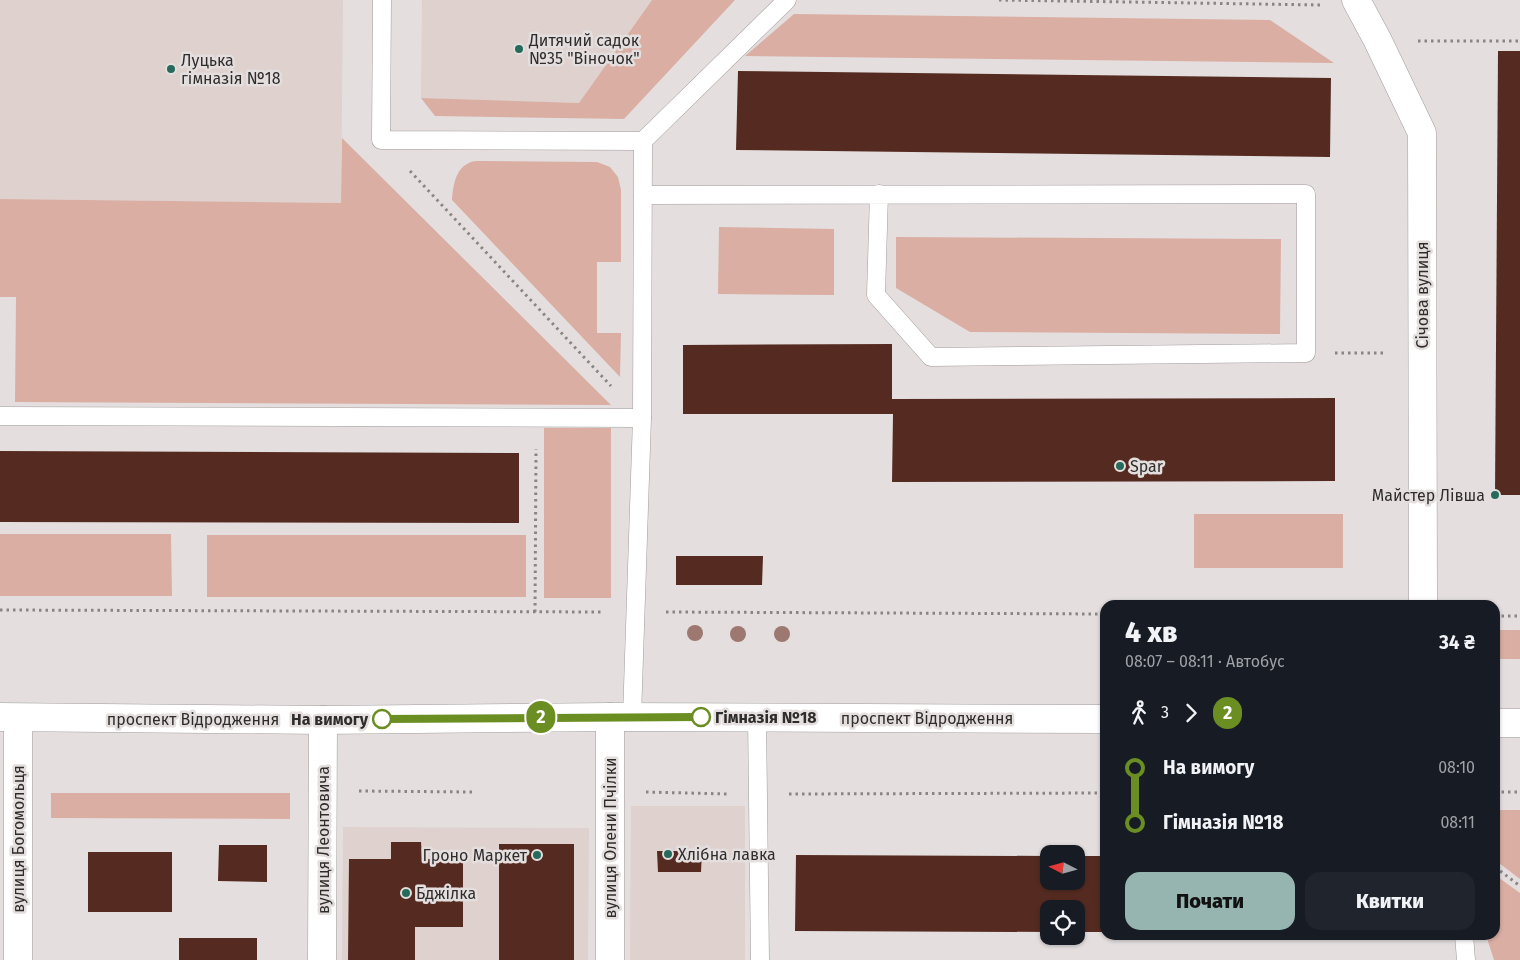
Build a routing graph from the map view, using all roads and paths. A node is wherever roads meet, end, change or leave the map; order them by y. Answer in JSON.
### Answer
{"nodes":[{"id":1,"x":382,"y":0,"type":"edge"},
{"id":2,"x":787,"y":0,"type":"edge"},
{"id":3,"x":999,"y":0,"type":"edge"},
{"id":4,"x":1357,"y":3,"type":"edge"},
{"id":5,"x":1378,"y":41,"type":"junction"},
{"id":6,"x":1520,"y":41,"type":"edge"},
{"id":7,"x":381,"y":140,"type":"junction"},
{"id":8,"x":643,"y":141,"type":"junction"},
{"id":9,"x":879,"y":194,"type":"junction"},
{"id":10,"x":643,"y":195,"type":"junction"},
{"id":11,"x":1306,"y":353,"type":"junction"},
{"id":12,"x":1422,"y":353,"type":"junction"},
{"id":13,"x":0,"y":416,"type":"edge"},
{"id":14,"x":536,"y":418,"type":"junction"},
{"id":15,"x":642,"y":418,"type":"junction"},
{"id":16,"x":1423,"y":600,"type":"edge"},
{"id":17,"x":0,"y":610,"type":"edge"},
{"id":18,"x":535,"y":612,"type":"junction"},
{"id":19,"x":635,"y":612,"type":"junction"},
{"id":20,"x":1100,"y":614,"type":"edge"},
{"id":21,"x":1500,"y":616,"type":"edge"},
{"id":22,"x":1520,"y":616,"type":"edge"},
{"id":23,"x":9,"y":717,"type":"edge"},
{"id":24,"x":621,"y":717,"type":"junction"},
{"id":25,"x":757,"y":717,"type":"junction"},
{"id":26,"x":1100,"y":719,"type":"edge"},
{"id":27,"x":323,"y":720,"type":"junction"},
{"id":28,"x":1500,"y":723,"type":"edge"},
{"id":29,"x":1520,"y":723,"type":"edge"},
{"id":30,"x":359,"y":791,"type":"dead end"},
{"id":31,"x":472,"y":792,"type":"dead end"},
{"id":32,"x":644,"y":792,"type":"dead end"},
{"id":33,"x":1500,"y":792,"type":"edge"},
{"id":34,"x":1520,"y":792,"type":"edge"},
{"id":35,"x":1100,"y":793,"type":"edge"},
{"id":36,"x":758,"y":794,"type":"junction"},
{"id":37,"x":1500,"y":871,"type":"edge"},
{"id":38,"x":1520,"y":886,"type":"edge"},
{"id":39,"x":1464,"y":940,"type":"edge"},
{"id":40,"x":18,"y":960,"type":"edge"},
{"id":41,"x":322,"y":960,"type":"edge"},
{"id":42,"x":610,"y":960,"type":"edge"},
{"id":43,"x":760,"y":960,"type":"edge"},
{"id":44,"x":1466,"y":960,"type":"edge"}],
"edges":[{"from":1,"to":7,"type":"lane"},
{"from":2,"to":8,"type":"lane"},
{"from":3,"to":4,"type":"path"},
{"from":4,"to":5,"type":"street","name":"Січова вулиця"},
{"from":5,"to":6,"type":"path"},
{"from":5,"to":12,"type":"street","name":"Січова вулиця"},
{"from":7,"to":8,"type":"lane"},
{"from":7,"to":15,"type":"path"},
{"from":8,"to":10,"type":"lane"},
{"from":9,"to":10,"type":"lane"},
{"from":9,"to":11,"type":"lane"},
{"from":9,"to":11,"type":"lane"},
{"from":10,"to":15,"type":"lane"},
{"from":11,"to":12,"type":"path"},
{"from":12,"to":16,"type":"street","name":"Січова вулиця"},
{"from":13,"to":14,"type":"lane"},
{"from":14,"to":15,"type":"lane"},
{"from":14,"to":18,"type":"path"},
{"from":15,"to":19,"type":"lane"},
{"from":17,"to":18,"type":"path"},
{"from":18,"to":19,"type":"path"},
{"from":19,"to":20,"type":"path"},
{"from":19,"to":24,"type":"lane"},
{"from":21,"to":22,"type":"path"},
{"from":23,"to":27,"type":"street","name":"проспект Відродження"},
{"from":23,"to":40,"type":"street","name":"вулиця Богомольця"},
{"from":24,"to":25,"type":"street","name":"проспект Відродження"},
{"from":24,"to":27,"type":"street","name":"проспект Відродження"},
{"from":24,"to":42,"type":"street","name":"вулиця Олени Пчілки"},
{"from":25,"to":26,"type":"street","name":"проспект Відродження"},
{"from":25,"to":36,"type":"lane"},
{"from":27,"to":41,"type":"street","name":"вулиця Леонтовича"},
{"from":28,"to":29,"type":"street"},
{"from":30,"to":31,"type":"path"},
{"from":32,"to":36,"type":"path"},
{"from":33,"to":34,"type":"path"},
{"from":35,"to":36,"type":"path"},
{"from":36,"to":43,"type":"lane"},
{"from":37,"to":38,"type":"path"},
{"from":39,"to":44,"type":"lane"}]}
